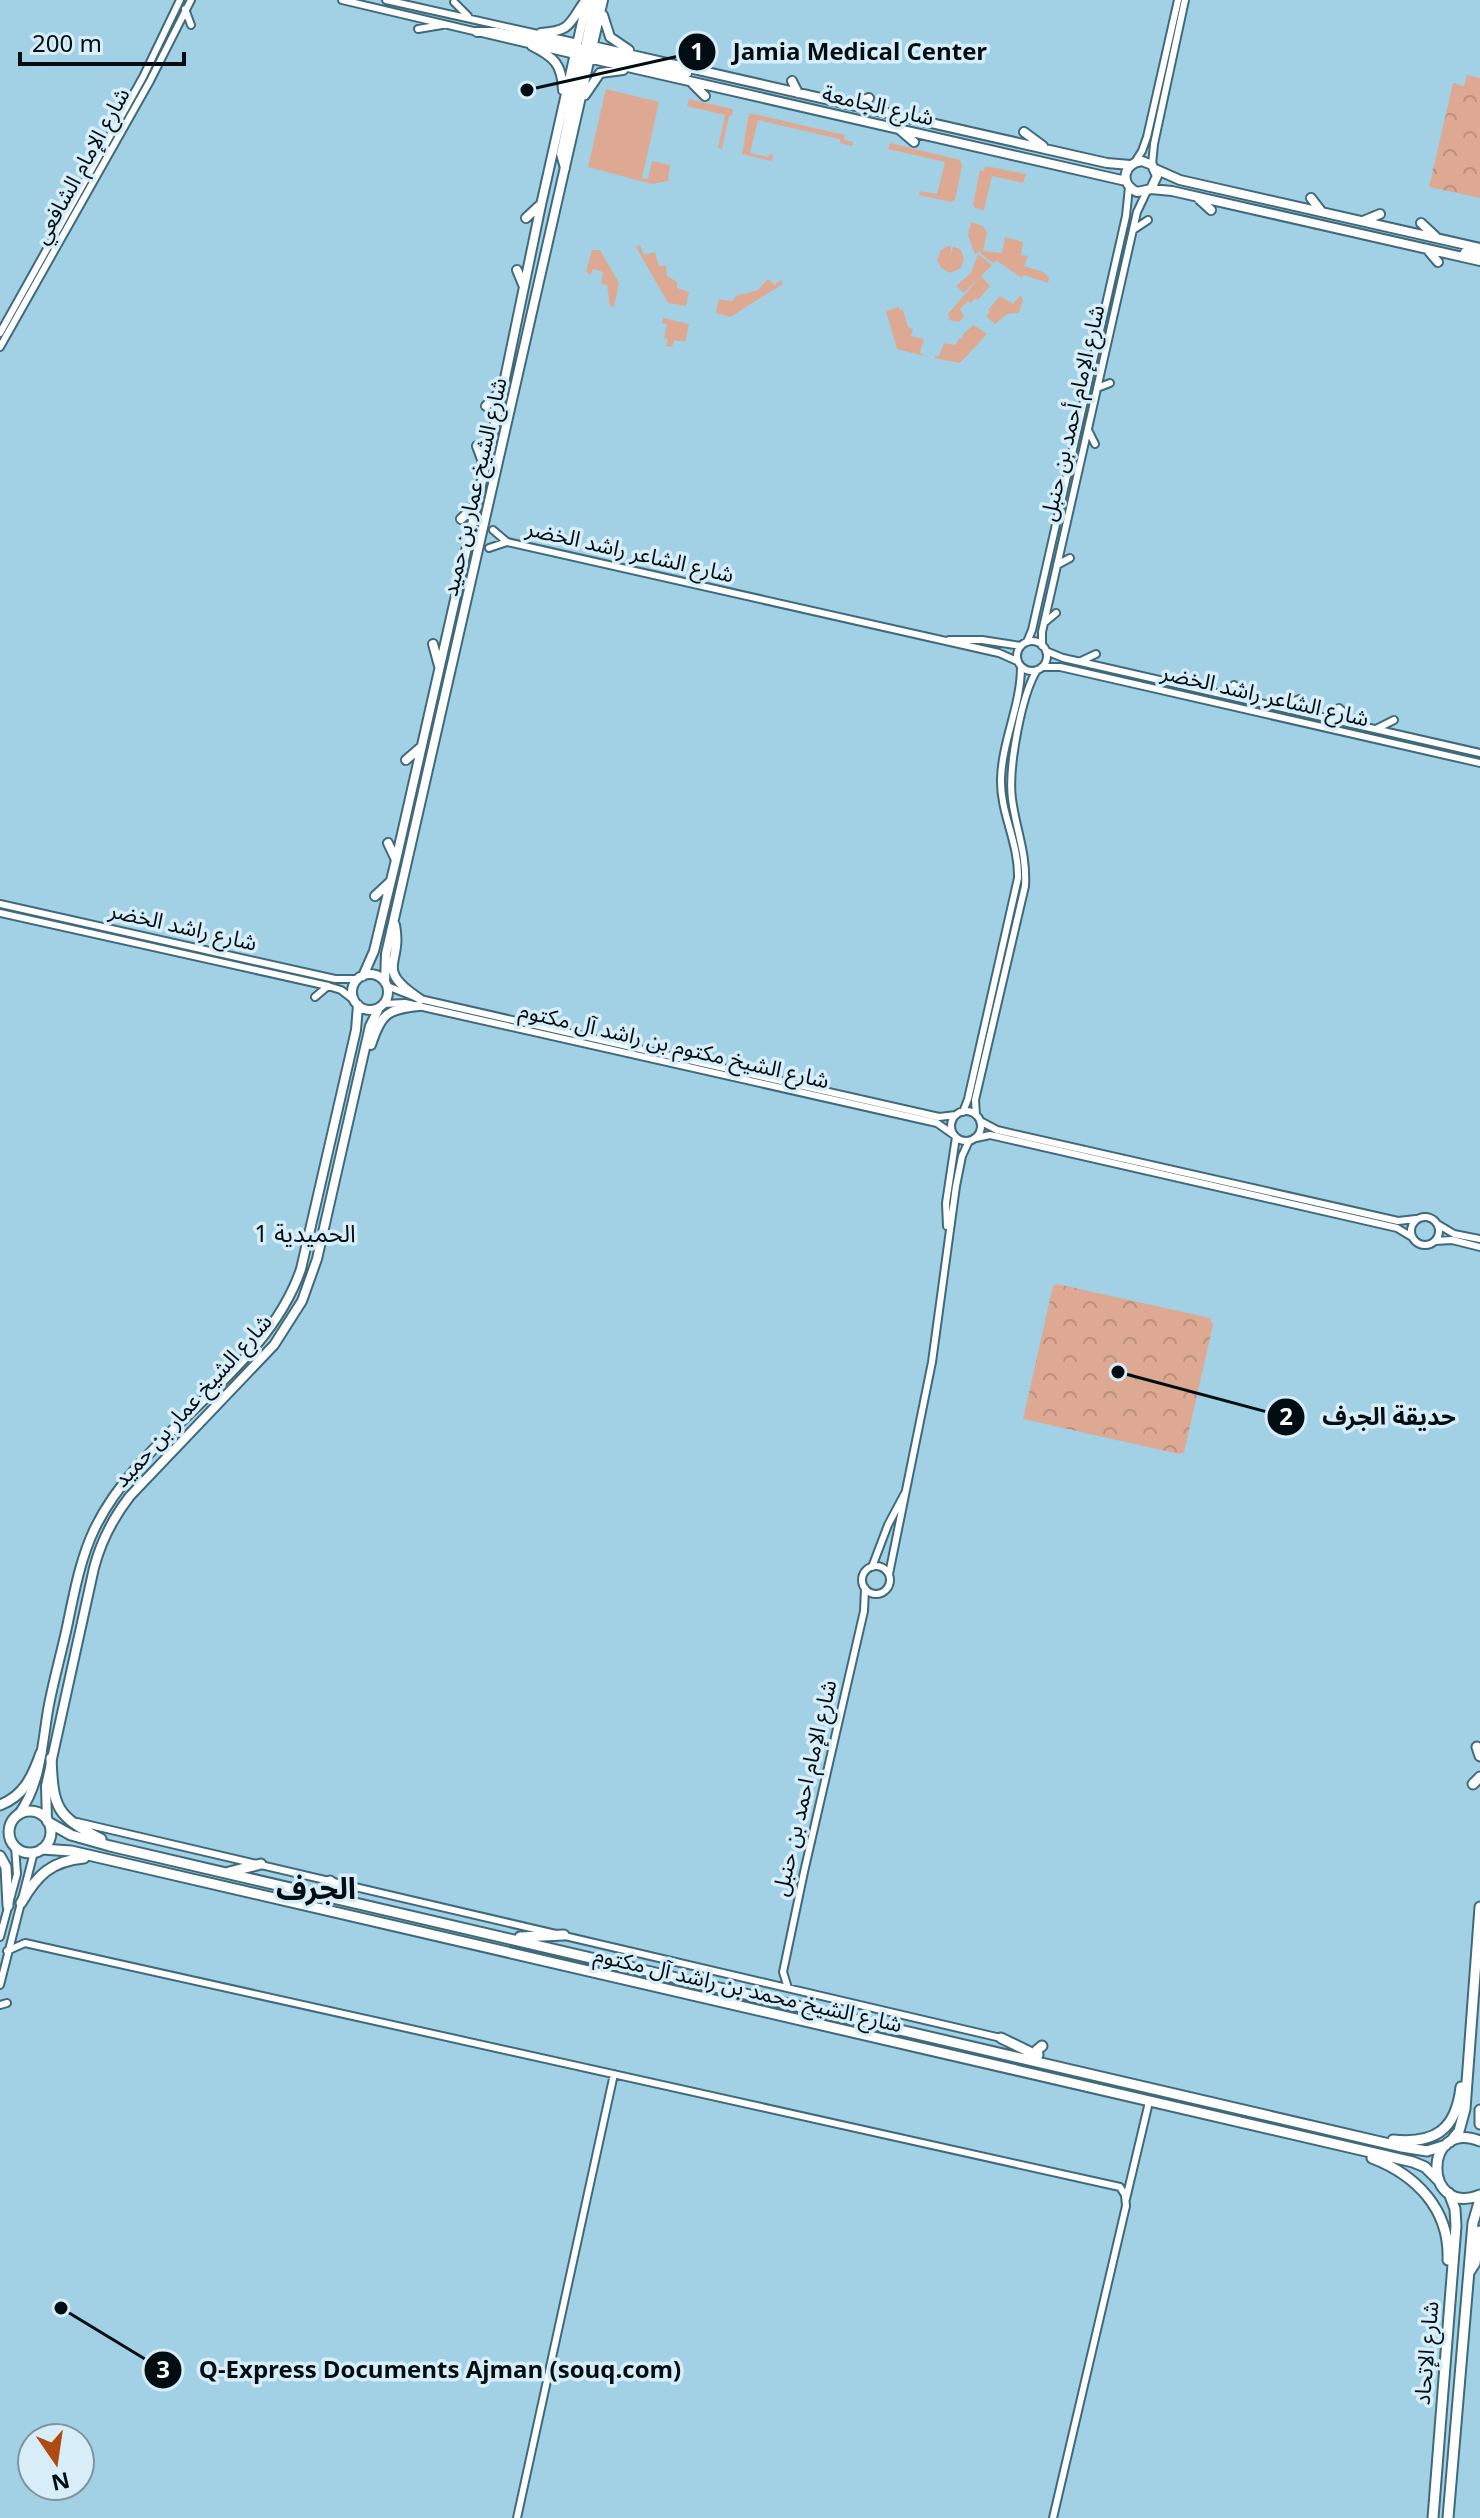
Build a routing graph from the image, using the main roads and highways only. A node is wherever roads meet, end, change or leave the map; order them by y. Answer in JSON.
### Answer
{"nodes":[{"id":1,"x":586,"y":0,"type":"edge"},
{"id":2,"x":600,"y":2,"type":"edge"},
{"id":3,"x":477,"y":32,"type":"road end"},
{"id":4,"x":541,"y":33,"type":"road end"},
{"id":5,"x":532,"y":46,"type":"road end"},
{"id":6,"x":584,"y":51,"type":"junction"},
{"id":7,"x":640,"y":55,"type":"junction"},
{"id":8,"x":644,"y":71,"type":"junction"},
{"id":9,"x":711,"y":73,"type":"junction"},
{"id":10,"x":792,"y":81,"type":"dead end"},
{"id":11,"x":692,"y":83,"type":"junction"},
{"id":12,"x":798,"y":93,"type":"junction"},
{"id":13,"x":705,"y":96,"type":"dead end"},
{"id":14,"x":869,"y":98,"type":"dead end"},
{"id":15,"x":767,"y":99,"type":"junction"},
{"id":16,"x":564,"y":100,"type":"junction"},
{"id":17,"x":581,"y":102,"type":"junction"},
{"id":18,"x":849,"y":104,"type":"junction"},
{"id":19,"x":754,"y":106,"type":"dead end"},
{"id":20,"x":853,"y":119,"type":"junction"},
{"id":21,"x":845,"y":126,"type":"dead end"},
{"id":22,"x":900,"y":129,"type":"junction"},
{"id":23,"x":1024,"y":132,"type":"dead end"},
{"id":24,"x":914,"y":142,"type":"dead end"},
{"id":25,"x":1047,"y":149,"type":"junction"},
{"id":26,"x":1036,"y":159,"type":"junction"},
{"id":27,"x":1132,"y":163,"type":"junction"},
{"id":28,"x":1020,"y":166,"type":"dead end"},
{"id":29,"x":1153,"y":166,"type":"junction"},
{"id":30,"x":566,"y":168,"type":"junction"},
{"id":31,"x":1127,"y":184,"type":"junction"},
{"id":32,"x":1149,"y":190,"type":"junction"},
{"id":33,"x":1195,"y":196,"type":"junction"},
{"id":34,"x":1311,"y":198,"type":"dead end"},
{"id":35,"x":541,"y":205,"type":"junction"},
{"id":36,"x":1211,"y":210,"type":"dead end"},
{"id":37,"x":1322,"y":212,"type":"junction"},
{"id":38,"x":1380,"y":214,"type":"dead end"},
{"id":39,"x":526,"y":218,"type":"dead end"},
{"id":40,"x":1363,"y":221,"type":"junction"},
{"id":41,"x":1421,"y":223,"type":"dead end"},
{"id":42,"x":1325,"y":226,"type":"junction"},
{"id":43,"x":1310,"y":232,"type":"dead end"},
{"id":44,"x":1436,"y":238,"type":"junction"},
{"id":45,"x":1426,"y":249,"type":"junction"},
{"id":46,"x":1480,"y":251,"type":"edge"},
{"id":47,"x":1462,"y":257,"type":"junction"},
{"id":48,"x":1480,"y":261,"type":"edge"},
{"id":49,"x":1438,"y":262,"type":"dead end"},
{"id":50,"x":517,"y":270,"type":"dead end"},
{"id":51,"x":524,"y":287,"type":"junction"},
{"id":52,"x":503,"y":388,"type":"junction"},
{"id":53,"x":486,"y":406,"type":"dead end"},
{"id":54,"x":477,"y":446,"type":"dead end"},
{"id":55,"x":485,"y":468,"type":"junction"},
{"id":56,"x":476,"y":505,"type":"junction"},
{"id":57,"x":461,"y":519,"type":"dead end"},
{"id":58,"x":433,"y":644,"type":"dead end"},
{"id":59,"x":439,"y":669,"type":"junction"},
{"id":60,"x":422,"y":746,"type":"junction"},
{"id":61,"x":433,"y":753,"type":"junction"},
{"id":62,"x":406,"y":760,"type":"dead end"},
{"id":63,"x":441,"y":761,"type":"dead end"},
{"id":64,"x":426,"y":824,"type":"dead end"},
{"id":65,"x":415,"y":832,"type":"junction"},
{"id":66,"x":388,"y":843,"type":"dead end"},
{"id":67,"x":396,"y":860,"type":"junction"},
{"id":68,"x":391,"y":882,"type":"junction"},
{"id":69,"x":375,"y":896,"type":"dead end"},
{"id":70,"x":394,"y":921,"type":"junction"},
{"id":71,"x":361,"y":977,"type":"junction"},
{"id":72,"x":386,"y":984,"type":"junction"},
{"id":73,"x":356,"y":1002,"type":"junction"},
{"id":74,"x":381,"y":1006,"type":"junction"},
{"id":75,"x":363,"y":1064,"type":"junction"},
{"id":76,"x":46,"y":1756,"type":"junction"},
{"id":77,"x":1,"y":1804,"type":"edge"},
{"id":78,"x":17,"y":1815,"type":"junction"},
{"id":79,"x":3,"y":1817,"type":"dead end"},
{"id":80,"x":48,"y":1822,"type":"junction"},
{"id":81,"x":0,"y":1837,"type":"edge"},
{"id":82,"x":13,"y":1844,"type":"junction"},
{"id":83,"x":110,"y":1846,"type":"junction"},
{"id":84,"x":38,"y":1850,"type":"junction"},
{"id":85,"x":0,"y":1856,"type":"edge"},
{"id":86,"x":96,"y":1857,"type":"junction"},
{"id":87,"x":261,"y":1864,"type":"road end"},
{"id":88,"x":227,"y":1873,"type":"junction"},
{"id":89,"x":330,"y":1881,"type":"road end"},
{"id":90,"x":353,"y":1901,"type":"junction"},
{"id":91,"x":21,"y":1903,"type":"road end"},
{"id":92,"x":8,"y":1906,"type":"road end"},
{"id":93,"x":1480,"y":1907,"type":"edge"},
{"id":94,"x":564,"y":1935,"type":"road end"},
{"id":95,"x":511,"y":1939,"type":"junction"},
{"id":96,"x":1001,"y":2038,"type":"road end"},
{"id":97,"x":1470,"y":2061,"type":"junction"},
{"id":98,"x":1090,"y":2074,"type":"junction"},
{"id":99,"x":1480,"y":2110,"type":"edge"},
{"id":100,"x":1480,"y":2124,"type":"edge"},
{"id":101,"x":1367,"y":2139,"type":"junction"},
{"id":102,"x":1480,"y":2141,"type":"edge"},
{"id":103,"x":1448,"y":2143,"type":"junction"},
{"id":104,"x":1347,"y":2147,"type":"junction"},
{"id":105,"x":1439,"y":2181,"type":"junction"},
{"id":106,"x":1449,"y":2193,"type":"junction"},
{"id":107,"x":1480,"y":2197,"type":"edge"},
{"id":108,"x":1480,"y":2231,"type":"edge"},
{"id":109,"x":1468,"y":2274,"type":"junction"},
{"id":110,"x":1453,"y":2276,"type":"junction"},
{"id":111,"x":1433,"y":2518,"type":"edge"},
{"id":112,"x":1448,"y":2518,"type":"edge"}],
"edges":[{"from":1,"to":4,"type":"main road"},
{"from":1,"to":6,"type":"main road","name":"شارع الشيخ عمار بن حميد"},
{"from":2,"to":6,"type":"main road","name":"شارع الشيخ عمار بن حميد"},
{"from":2,"to":7,"type":"main road"},
{"from":3,"to":6,"type":"main road"},
{"from":5,"to":16,"type":"main road"},
{"from":6,"to":7,"type":"main road","name":"شارع الجامعة"},
{"from":6,"to":8,"type":"main road","name":"شارع الجامعة"},
{"from":6,"to":9,"type":"main road"},
{"from":6,"to":16,"type":"main road","name":"شارع الشيخ عمار بن حميد"},
{"from":6,"to":17,"type":"main road","name":"شارع الشيخ عمار بن حميد"},
{"from":6,"to":30,"type":"main road"},
{"from":7,"to":9,"type":"main road","name":"شارع الجامعة"},
{"from":8,"to":11,"type":"main road","name":"شارع الجامعة"},
{"from":8,"to":17,"type":"main road"},
{"from":9,"to":12,"type":"main road","name":"شارع الجامعة"},
{"from":10,"to":12,"type":"main road"},
{"from":11,"to":13,"type":"main road"},
{"from":11,"to":15,"type":"main road","name":"شارع الجامعة"},
{"from":12,"to":18,"type":"main road","name":"شارع الجامعة"},
{"from":14,"to":18,"type":"main road"},
{"from":15,"to":19,"type":"main road"},
{"from":15,"to":20,"type":"main road","name":"شارع الجامعة"},
{"from":16,"to":35,"type":"main road","name":"شارع الشيخ عمار بن حميد"},
{"from":17,"to":30,"type":"main road","name":"شارع الشيخ عمار بن حميد"},
{"from":18,"to":25,"type":"main road","name":"شارع الجامعة"},
{"from":20,"to":21,"type":"main road"},
{"from":20,"to":22,"type":"main road","name":"شارع الجامعة"},
{"from":22,"to":24,"type":"main road"},
{"from":22,"to":26,"type":"main road","name":"شارع الجامعة"},
{"from":23,"to":25,"type":"main road"},
{"from":25,"to":27,"type":"main road","name":"شارع الجامعة"},
{"from":26,"to":28,"type":"main road"},
{"from":26,"to":31,"type":"main road","name":"شارع الجامعة"},
{"from":27,"to":29,"type":"main road"},
{"from":27,"to":31,"type":"main road"},
{"from":29,"to":32,"type":"main road"},
{"from":29,"to":37,"type":"main road"},
{"from":30,"to":61,"type":"main road","name":"شارع الشيخ عمار بن حميد"},
{"from":31,"to":32,"type":"main road"},
{"from":32,"to":33,"type":"main road"},
{"from":33,"to":36,"type":"main road"},
{"from":33,"to":42,"type":"main road"},
{"from":34,"to":37,"type":"main road"},
{"from":35,"to":39,"type":"main road"},
{"from":35,"to":51,"type":"main road","name":"شارع الشيخ عمار بن حميد"},
{"from":37,"to":40,"type":"main road"},
{"from":38,"to":40,"type":"main road"},
{"from":40,"to":44,"type":"main road"},
{"from":41,"to":44,"type":"main road"},
{"from":42,"to":43,"type":"main road"},
{"from":42,"to":45,"type":"main road"},
{"from":44,"to":46,"type":"main road"},
{"from":45,"to":47,"type":"main road"},
{"from":45,"to":49,"type":"main road"},
{"from":46,"to":47,"type":"main road"},
{"from":47,"to":48,"type":"main road"},
{"from":50,"to":51,"type":"main road"},
{"from":51,"to":52,"type":"main road","name":"شارع الشيخ عمار بن حميد"},
{"from":52,"to":53,"type":"main road"},
{"from":52,"to":55,"type":"main road","name":"شارع الشيخ عمار بن حميد"},
{"from":54,"to":55,"type":"main road"},
{"from":55,"to":56,"type":"main road","name":"شارع الشيخ عمار بن حميد"},
{"from":56,"to":57,"type":"main road"},
{"from":56,"to":59,"type":"main road","name":"شارع الشيخ عمار بن حميد"},
{"from":58,"to":59,"type":"main road"},
{"from":59,"to":60,"type":"main road","name":"شارع الشيخ عمار بن حميد"},
{"from":60,"to":62,"type":"main road"},
{"from":60,"to":67,"type":"main road","name":"شارع الشيخ عمار بن حميد"},
{"from":61,"to":63,"type":"main road"},
{"from":61,"to":65,"type":"main road","name":"شارع الشيخ عمار بن حميد"},
{"from":64,"to":65,"type":"main road"},
{"from":65,"to":70,"type":"main road","name":"شارع الشيخ عمار بن حميد"},
{"from":66,"to":67,"type":"main road"},
{"from":67,"to":68,"type":"main road","name":"شارع الشيخ عمار بن حميد"},
{"from":68,"to":69,"type":"main road"},
{"from":68,"to":71,"type":"main road","name":"شارع الشيخ عمار بن حميد"},
{"from":70,"to":72,"type":"main road","name":"شارع الشيخ عمار بن حميد"},
{"from":70,"to":75,"type":"main road"},
{"from":71,"to":72,"type":"main road"},
{"from":71,"to":73,"type":"main road"},
{"from":72,"to":74,"type":"main road"},
{"from":73,"to":74,"type":"main road"},
{"from":73,"to":76,"type":"main road","name":"شارع الشيخ عمار بن حميد"},
{"from":74,"to":75,"type":"main road","name":"شارع الشيخ عمار بن حميد"},
{"from":75,"to":76,"type":"main road","name":"شارع الشيخ عمار بن حميد"},
{"from":76,"to":77,"type":"highway"},
{"from":76,"to":78,"type":"main road","name":"شارع الشيخ عمار بن حميد"},
{"from":76,"to":80,"type":"main road","name":"شارع الشيخ عمار بن حميد"},
{"from":76,"to":83,"type":"highway"},
{"from":78,"to":79,"type":"highway"},
{"from":78,"to":80,"type":"highway"},
{"from":78,"to":82,"type":"highway"},
{"from":80,"to":83,"type":"highway","name":"شارع الشيخ محمد بن راشد آل مكتوم"},
{"from":80,"to":84,"type":"highway"},
{"from":81,"to":82,"type":"highway"},
{"from":82,"to":84,"type":"highway"},
{"from":83,"to":88,"type":"highway","name":"شارع الشيخ محمد بن راشد آل مكتوم"},
{"from":84,"to":86,"type":"highway","name":"شارع الشيخ محمد بن راشد آل مكتوم"},
{"from":85,"to":92,"type":"highway"},
{"from":86,"to":91,"type":"highway"},
{"from":86,"to":104,"type":"highway","name":"شارع الشيخ محمد بن راشد آل مكتوم"},
{"from":87,"to":88,"type":"highway"},
{"from":88,"to":90,"type":"highway","name":"شارع الشيخ محمد بن راشد آل مكتوم"},
{"from":89,"to":90,"type":"highway"},
{"from":90,"to":95,"type":"highway","name":"شارع الشيخ محمد بن راشد آل مكتوم"},
{"from":93,"to":97,"type":"highway"},
{"from":94,"to":95,"type":"highway"},
{"from":95,"to":98,"type":"highway","name":"شارع الشيخ محمد بن راشد آل مكتوم"},
{"from":96,"to":98,"type":"highway"},
{"from":97,"to":101,"type":"highway"},
{"from":97,"to":103,"type":"highway"},
{"from":98,"to":101,"type":"highway","name":"شارع الشيخ محمد بن راشد آل مكتوم"},
{"from":99,"to":100,"type":"highway"},
{"from":101,"to":103,"type":"highway","name":"شارع الشيخ محمد بن راشد آل مكتوم"},
{"from":102,"to":103,"type":"highway","name":"شارع الشيخ محمد بن راشد آل مكتوم"},
{"from":103,"to":105,"type":"highway"},
{"from":104,"to":105,"type":"highway","name":"شارع الشيخ محمد بن راشد آل مكتوم"},
{"from":104,"to":110,"type":"highway"},
{"from":105,"to":106,"type":"highway","name":"شارع الشيخ محمد بن راشد آل مكتوم"},
{"from":106,"to":107,"type":"highway"},
{"from":106,"to":110,"type":"highway","name":"شارع الإتحاد"},
{"from":107,"to":109,"type":"highway","name":"شارع الإتحاد"},
{"from":108,"to":109,"type":"highway"},
{"from":109,"to":112,"type":"highway","name":"شارع الإتحاد"},
{"from":110,"to":111,"type":"highway","name":"شارع الإتحاد"}]}
